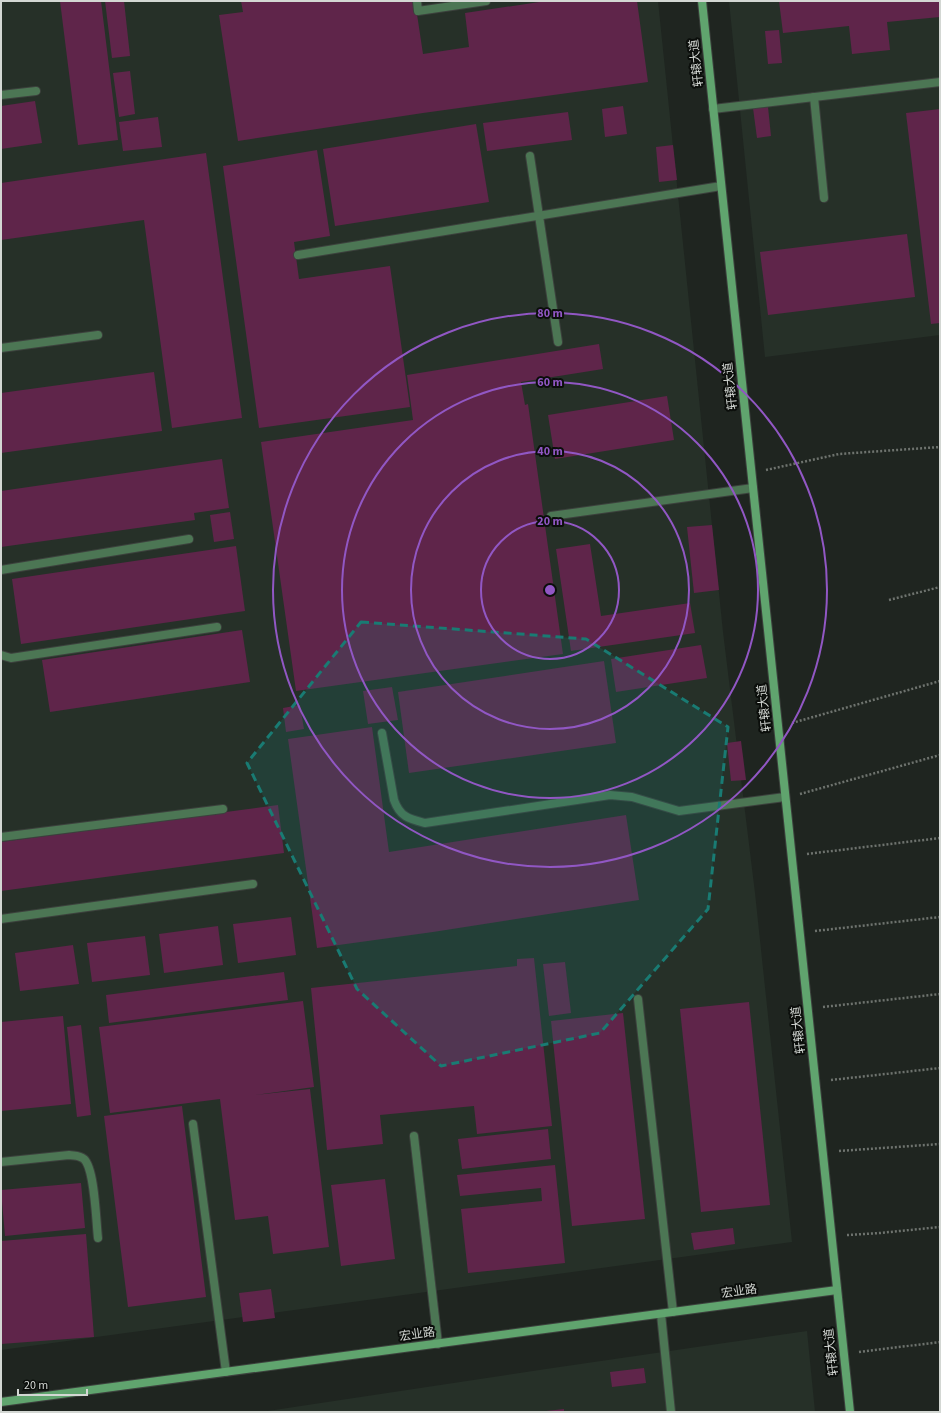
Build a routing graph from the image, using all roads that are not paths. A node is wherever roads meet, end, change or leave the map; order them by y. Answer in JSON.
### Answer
{"nodes":[{"id":1,"x":417,"y":1,"type":"edge"},
{"id":2,"x":486,"y":1,"type":"edge"},
{"id":3,"x":702,"y":1,"type":"edge"},
{"id":4,"x":940,"y":82,"type":"edge"},
{"id":5,"x":36,"y":91,"type":"dead end"},
{"id":6,"x":1,"y":95,"type":"edge"},
{"id":7,"x":814,"y":96,"type":"junction"},
{"id":8,"x":713,"y":108,"type":"junction"},
{"id":9,"x":530,"y":156,"type":"dead end"},
{"id":10,"x":721,"y":186,"type":"junction"},
{"id":11,"x":824,"y":198,"type":"dead end"},
{"id":12,"x":539,"y":216,"type":"junction"},
{"id":13,"x":298,"y":254,"type":"dead end"},
{"id":14,"x":98,"y":335,"type":"dead end"},
{"id":15,"x":558,"y":342,"type":"dead end"},
{"id":16,"x":1,"y":348,"type":"edge"},
{"id":17,"x":753,"y":488,"type":"junction"},
{"id":18,"x":551,"y":516,"type":"dead end"},
{"id":19,"x":189,"y":539,"type":"dead end"},
{"id":20,"x":1,"y":570,"type":"edge"},
{"id":21,"x":217,"y":627,"type":"dead end"},
{"id":22,"x":1,"y":655,"type":"edge"},
{"id":23,"x":382,"y":733,"type":"dead end"},
{"id":24,"x":785,"y":797,"type":"junction"},
{"id":25,"x":223,"y":809,"type":"dead end"},
{"id":26,"x":1,"y":837,"type":"edge"},
{"id":27,"x":253,"y":884,"type":"dead end"},
{"id":28,"x":1,"y":919,"type":"edge"},
{"id":29,"x":638,"y":999,"type":"dead end"},
{"id":30,"x":193,"y":1124,"type":"dead end"},
{"id":31,"x":414,"y":1136,"type":"dead end"},
{"id":32,"x":1,"y":1162,"type":"edge"},
{"id":33,"x":98,"y":1238,"type":"dead end"},
{"id":34,"x":837,"y":1290,"type":"junction"},
{"id":35,"x":673,"y":1312,"type":"junction"},
{"id":36,"x":661,"y":1314,"type":"junction"},
{"id":37,"x":438,"y":1344,"type":"junction"},
{"id":38,"x":226,"y":1372,"type":"junction"},
{"id":39,"x":1,"y":1402,"type":"edge"},
{"id":40,"x":671,"y":1412,"type":"edge"},
{"id":41,"x":850,"y":1412,"type":"edge"}],
"edges":[{"from":1,"to":2,"type":"lane"},
{"from":3,"to":8,"type":"street","name":"轩辕大道"},
{"from":4,"to":7,"type":"lane"},
{"from":5,"to":6,"type":"lane"},
{"from":7,"to":8,"type":"lane"},
{"from":7,"to":11,"type":"lane"},
{"from":8,"to":10,"type":"street","name":"轩辕大道"},
{"from":9,"to":12,"type":"lane"},
{"from":10,"to":12,"type":"lane"},
{"from":10,"to":17,"type":"street","name":"轩辕大道"},
{"from":12,"to":13,"type":"lane"},
{"from":12,"to":15,"type":"lane"},
{"from":14,"to":16,"type":"lane"},
{"from":17,"to":18,"type":"lane"},
{"from":17,"to":24,"type":"street","name":"轩辕大道"},
{"from":19,"to":20,"type":"lane"},
{"from":21,"to":22,"type":"lane"},
{"from":23,"to":24,"type":"lane"},
{"from":24,"to":34,"type":"street","name":"轩辕大道"},
{"from":25,"to":26,"type":"lane"},
{"from":27,"to":28,"type":"lane"},
{"from":29,"to":35,"type":"lane"},
{"from":30,"to":38,"type":"lane"},
{"from":31,"to":37,"type":"lane"},
{"from":32,"to":33,"type":"lane"},
{"from":34,"to":35,"type":"street","name":"宏业路"},
{"from":34,"to":41,"type":"street","name":"轩辕大道"},
{"from":35,"to":36,"type":"street","name":"宏业路"},
{"from":36,"to":37,"type":"street","name":"宏业路"},
{"from":36,"to":40,"type":"lane"},
{"from":37,"to":38,"type":"street","name":"宏业路"},
{"from":38,"to":39,"type":"street","name":"宏业路"}]}
